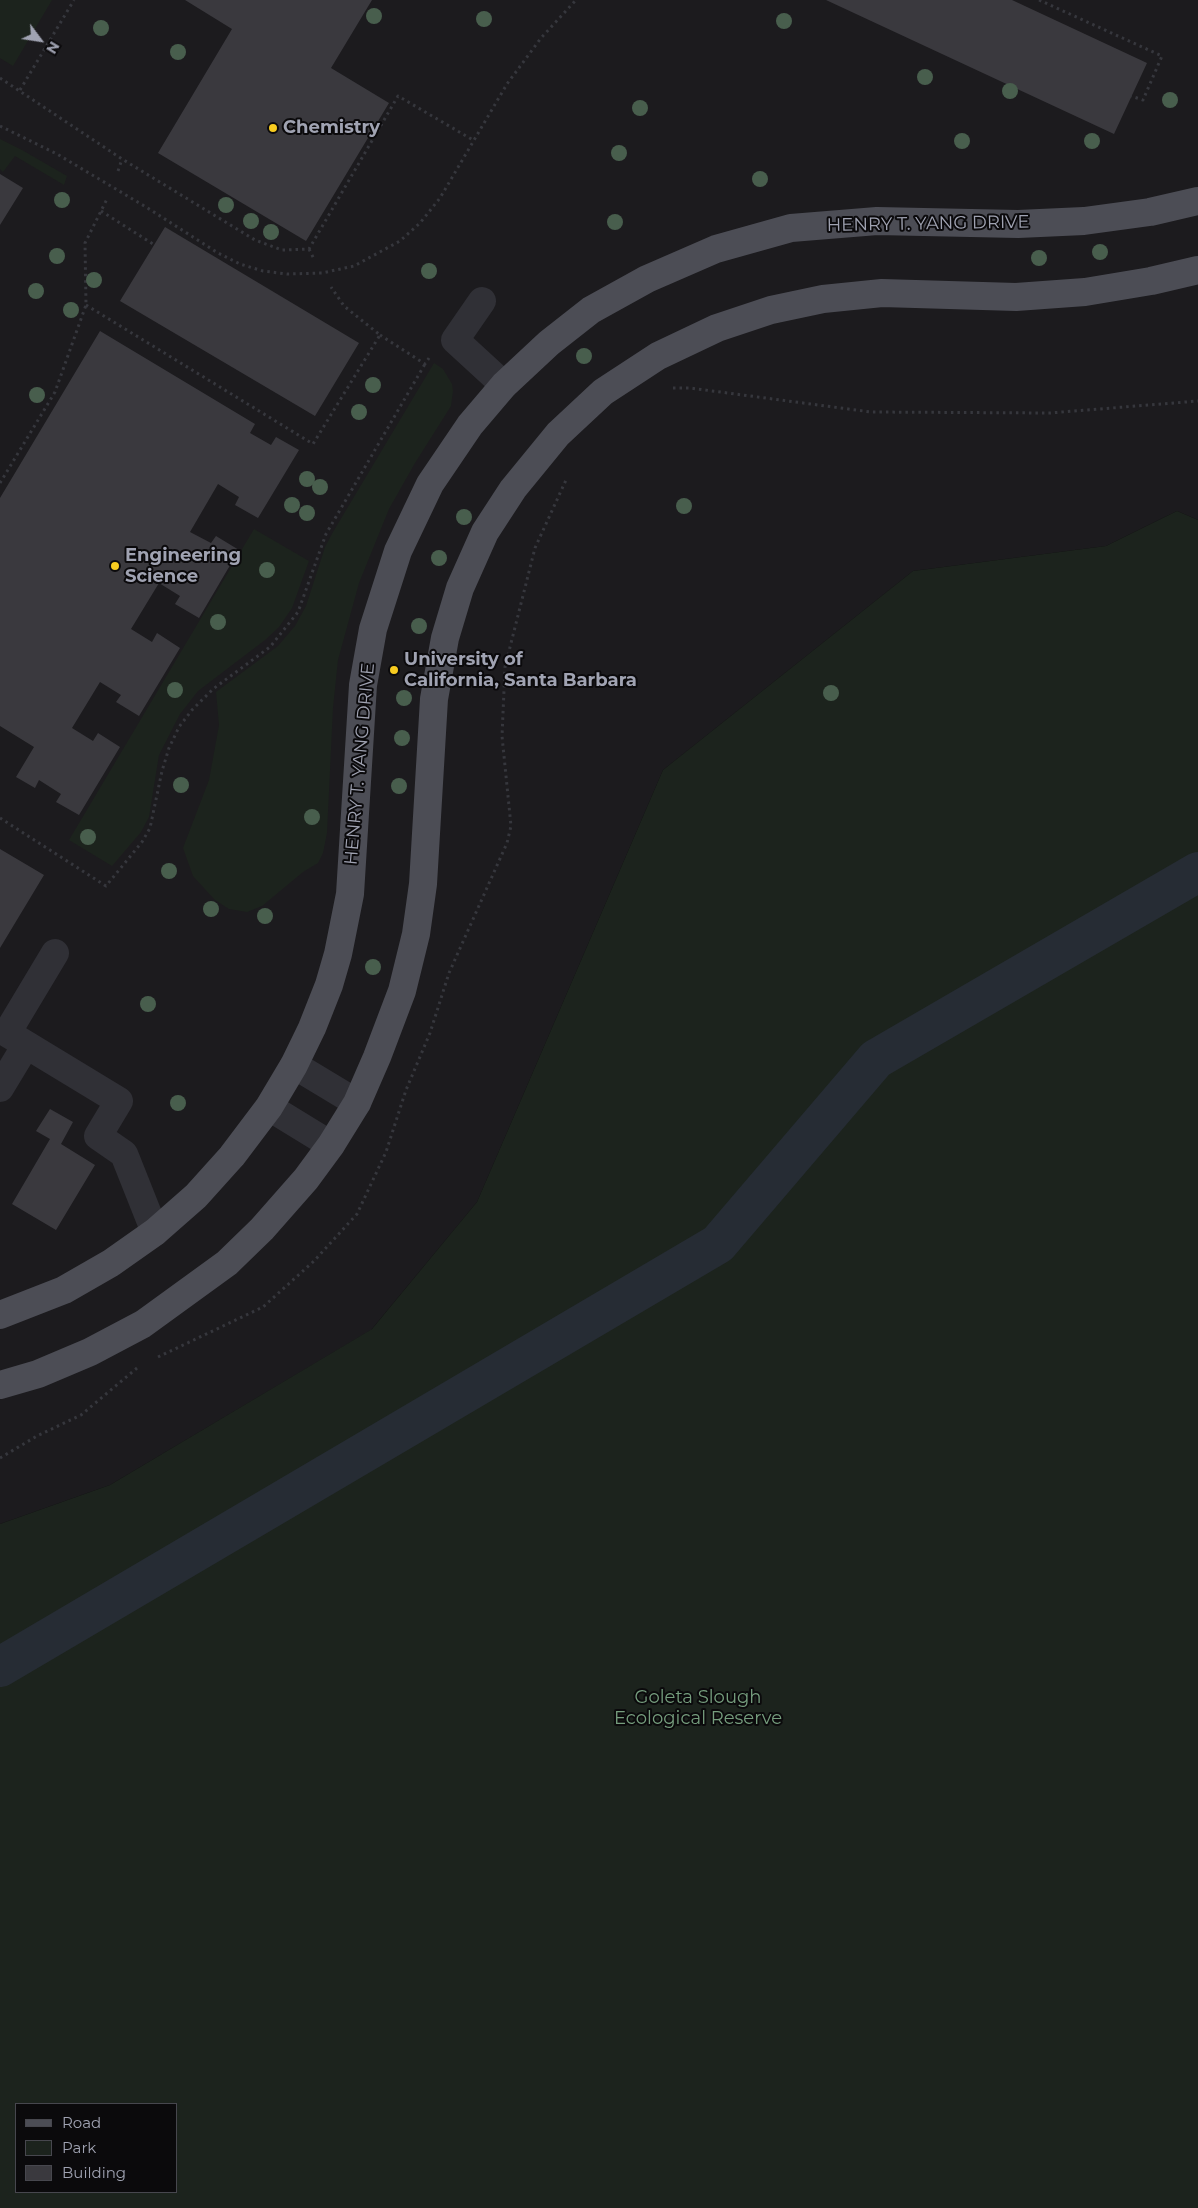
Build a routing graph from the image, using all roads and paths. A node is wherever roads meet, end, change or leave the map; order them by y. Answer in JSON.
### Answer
{"nodes":[{"id":1,"x":74,"y":0,"type":"edge"},
{"id":2,"x":576,"y":0,"type":"edge"},
{"id":3,"x":1039,"y":0,"type":"edge"},
{"id":4,"x":0,"y":78,"type":"edge"},
{"id":5,"x":20,"y":90,"type":"junction"},
{"id":6,"x":1132,"y":96,"type":"dead end"},
{"id":7,"x":0,"y":126,"type":"edge"},
{"id":8,"x":473,"y":140,"type":"junction"},
{"id":9,"x":122,"y":159,"type":"junction"},
{"id":10,"x":118,"y":171,"type":"dead end"},
{"id":11,"x":107,"y":199,"type":"dead end"},
{"id":12,"x":1198,"y":201,"type":"edge"},
{"id":13,"x":102,"y":211,"type":"junction"},
{"id":14,"x":153,"y":244,"type":"dead end"},
{"id":15,"x":309,"y":249,"type":"junction"},
{"id":16,"x":314,"y":259,"type":"dead end"},
{"id":17,"x":1198,"y":270,"type":"edge"},
{"id":18,"x":331,"y":287,"type":"dead end"},
{"id":19,"x":482,"y":301,"type":"dead end"},
{"id":20,"x":86,"y":305,"type":"junction"},
{"id":21,"x":380,"y":335,"type":"junction"},
{"id":22,"x":455,"y":340,"type":"junction"},
{"id":23,"x":425,"y":364,"type":"junction"},
{"id":24,"x":504,"y":386,"type":"junction"},
{"id":25,"x":668,"y":390,"type":"dead end"},
{"id":26,"x":1198,"y":401,"type":"edge"},
{"id":27,"x":569,"y":474,"type":"dead end"},
{"id":28,"x":0,"y":483,"type":"edge"},
{"id":29,"x":0,"y":818,"type":"edge"},
{"id":30,"x":55,"y":953,"type":"dead end"},
{"id":31,"x":26,"y":1044,"type":"junction"},
{"id":32,"x":294,"y":1065,"type":"junction"},
{"id":33,"x":0,"y":1088,"type":"edge"},
{"id":34,"x":357,"y":1103,"type":"junction"},
{"id":35,"x":269,"y":1107,"type":"junction"},
{"id":36,"x":331,"y":1145,"type":"junction"},
{"id":37,"x":155,"y":1232,"type":"junction"},
{"id":38,"x":0,"y":1315,"type":"edge"},
{"id":39,"x":156,"y":1358,"type":"dead end"},
{"id":40,"x":139,"y":1366,"type":"dead end"},
{"id":41,"x":0,"y":1385,"type":"edge"},
{"id":42,"x":0,"y":1458,"type":"edge"}],
"edges":[{"from":1,"to":5,"type":"path"},
{"from":2,"to":8,"type":"path"},
{"from":3,"to":6,"type":"path"},
{"from":4,"to":5,"type":"path"},
{"from":5,"to":9,"type":"path"},
{"from":7,"to":8,"type":"path"},
{"from":8,"to":15,"type":"path"},
{"from":9,"to":10,"type":"path"},
{"from":9,"to":15,"type":"path"},
{"from":11,"to":13,"type":"path"},
{"from":12,"to":24,"type":"main road","name":"HENRY T. YANG DRIVE"},
{"from":13,"to":14,"type":"path"},
{"from":13,"to":20,"type":"path"},
{"from":15,"to":16,"type":"path"},
{"from":17,"to":34,"type":"main road"},
{"from":18,"to":21,"type":"path"},
{"from":19,"to":22,"type":"lane"},
{"from":20,"to":21,"type":"path"},
{"from":20,"to":28,"type":"path"},
{"from":21,"to":23,"type":"path"},
{"from":22,"to":23,"type":"path"},
{"from":22,"to":24,"type":"lane"},
{"from":23,"to":29,"type":"path"},
{"from":24,"to":32,"type":"main road","name":"HENRY T. YANG DRIVE"},
{"from":25,"to":26,"type":"path"},
{"from":27,"to":39,"type":"path"},
{"from":30,"to":31,"type":"lane"},
{"from":31,"to":33,"type":"lane"},
{"from":31,"to":37,"type":"lane"},
{"from":32,"to":34,"type":"lane"},
{"from":32,"to":35,"type":"main road","name":"HENRY T. YANG DRIVE"},
{"from":34,"to":36,"type":"main road"},
{"from":35,"to":36,"type":"lane"},
{"from":35,"to":37,"type":"main road","name":"HENRY T. YANG DRIVE"},
{"from":36,"to":41,"type":"main road"},
{"from":37,"to":38,"type":"main road","name":"HENRY T. YANG DRIVE"},
{"from":40,"to":42,"type":"path"}]}
